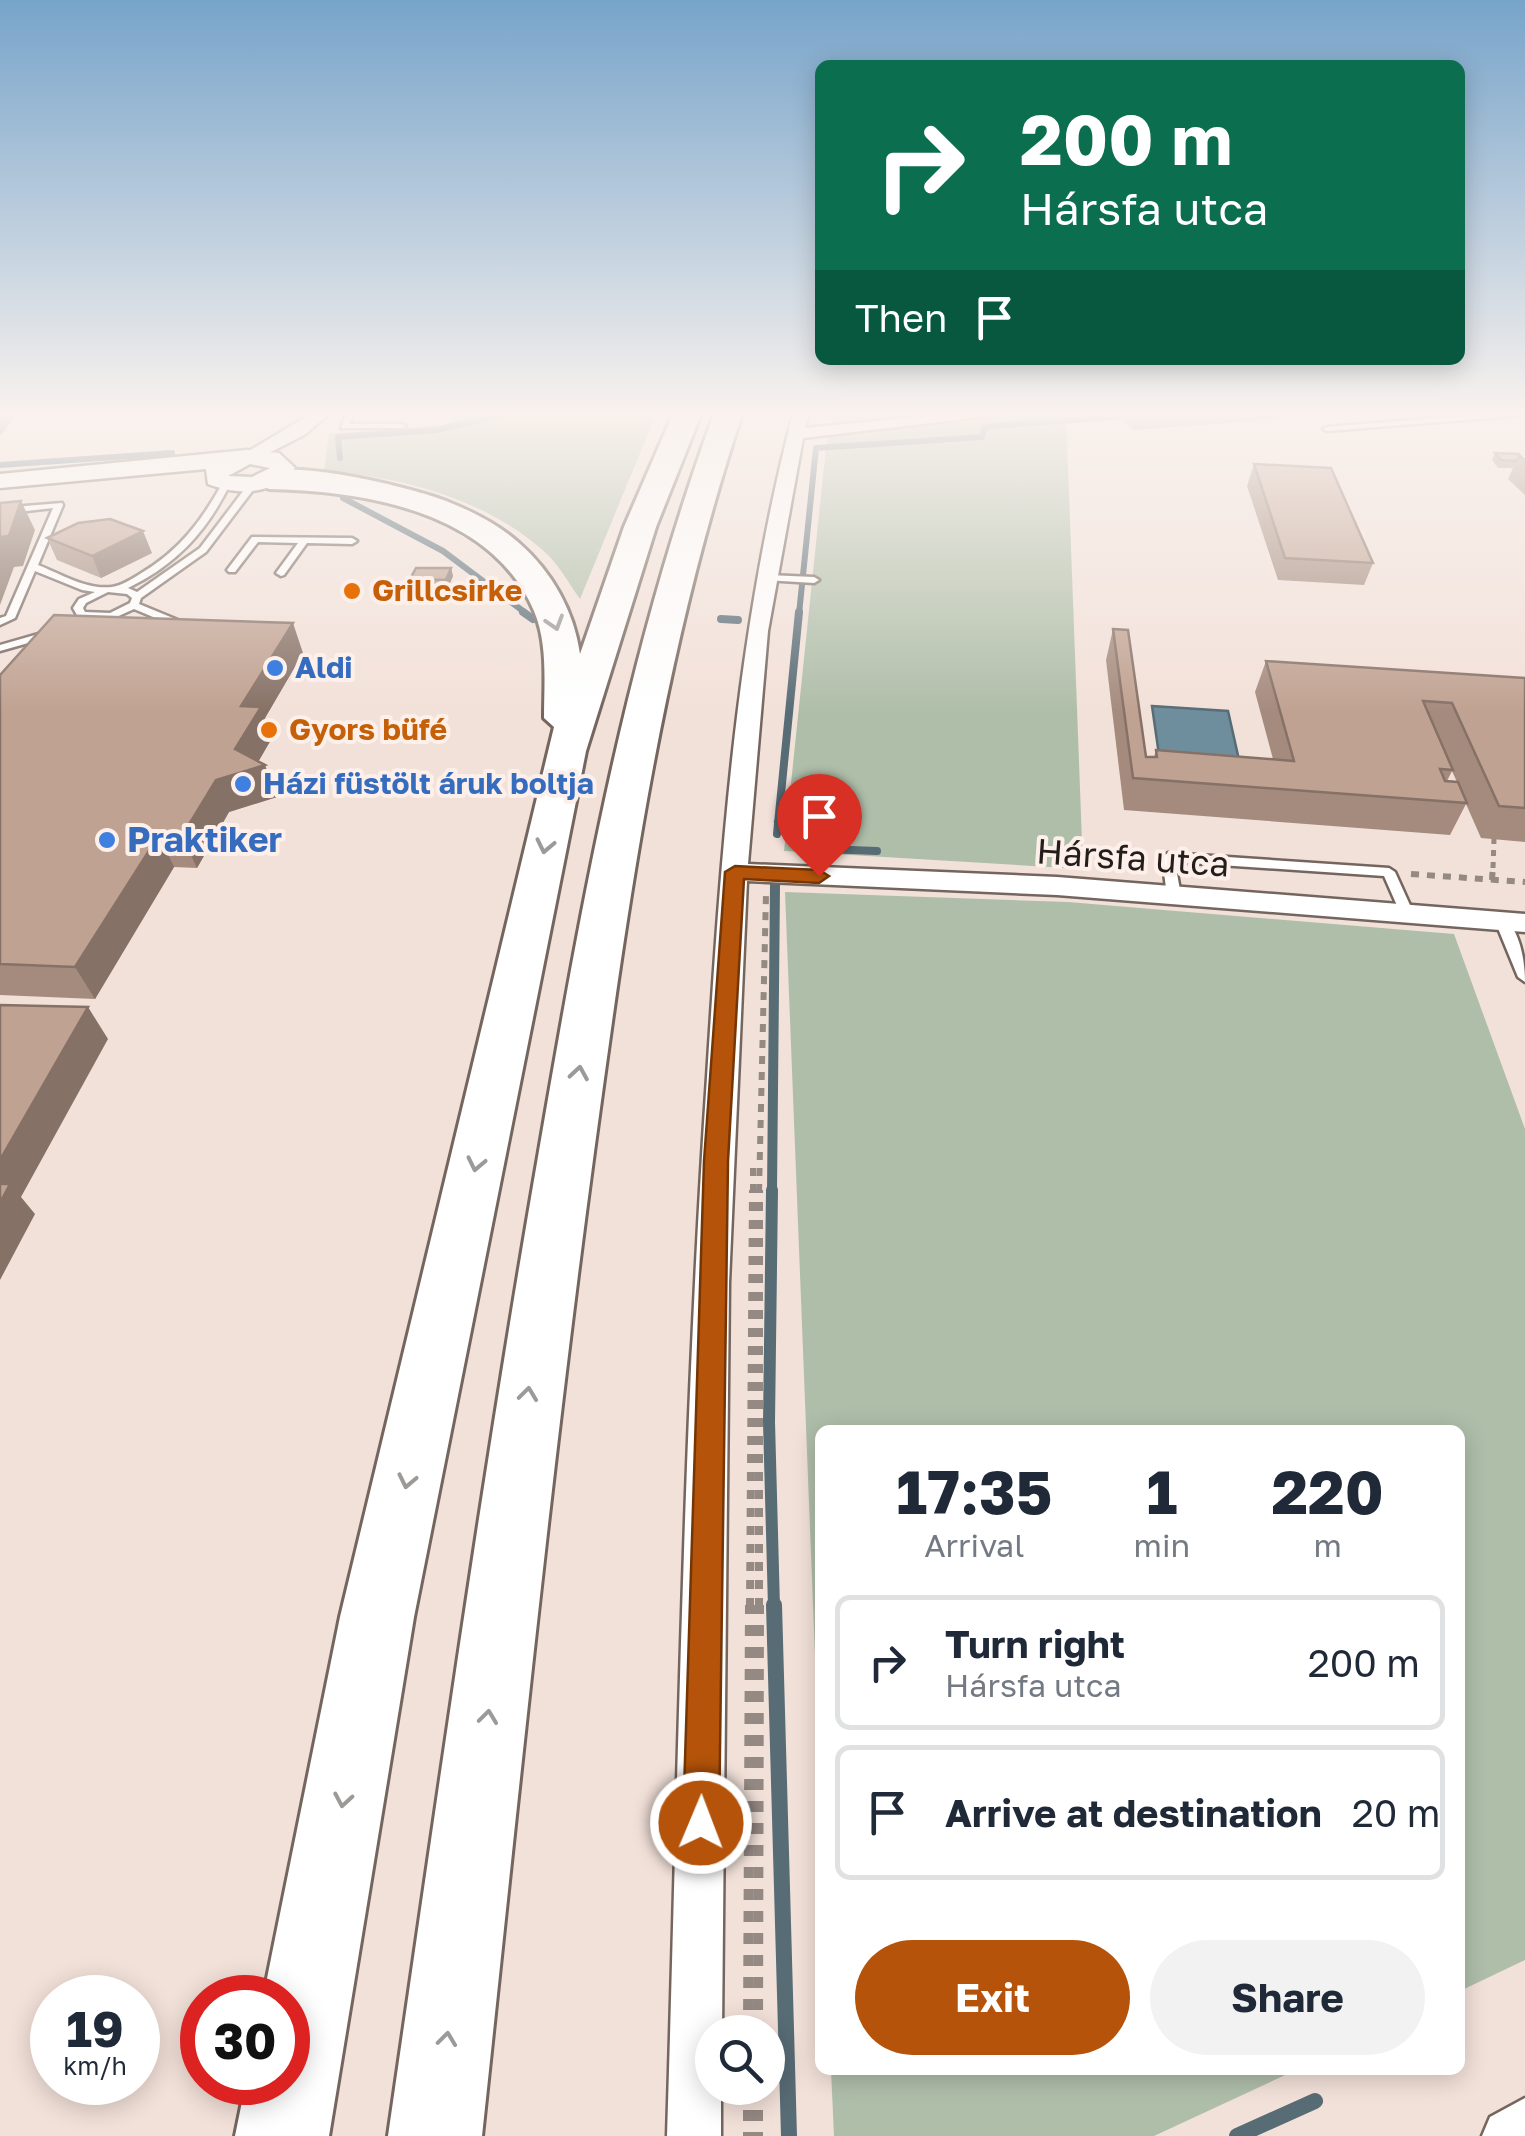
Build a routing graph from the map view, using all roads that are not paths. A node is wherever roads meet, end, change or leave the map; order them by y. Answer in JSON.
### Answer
{"nodes":[{"id":1,"x":56,"y":514,"type":"edge"},
{"id":2,"x":210,"y":514,"type":"edge"},
{"id":3,"x":228,"y":514,"type":"edge"},
{"id":4,"x":446,"y":514,"type":"edge"},
{"id":5,"x":649,"y":514,"type":"edge"},
{"id":6,"x":691,"y":514,"type":"edge"},
{"id":7,"x":787,"y":514,"type":"edge"},
{"id":8,"x":304,"y":540,"type":"junction"},
{"id":9,"x":352,"y":541,"type":"dead end"},
{"id":10,"x":35,"y":566,"type":"junction"},
{"id":11,"x":232,"y":570,"type":"dead end"},
{"id":12,"x":282,"y":572,"type":"dead end"},
{"id":13,"x":779,"y":579,"type":"junction"},
{"id":14,"x":814,"y":580,"type":"dead end"},
{"id":15,"x":110,"y":590,"type":"junction"},
{"id":16,"x":88,"y":591,"type":"junction"},
{"id":17,"x":136,"y":601,"type":"junction"},
{"id":18,"x":78,"y":608,"type":"junction"},
{"id":19,"x":112,"y":616,"type":"junction"},
{"id":20,"x":96,"y":618,"type":"junction"},
{"id":21,"x":0,"y":622,"type":"edge"},
{"id":22,"x":124,"y":622,"type":"edge"},
{"id":23,"x":150,"y":626,"type":"edge"},
{"id":24,"x":0,"y":647,"type":"edge"},
{"id":25,"x":566,"y":751,"type":"junction"},
{"id":26,"x":752,"y":873,"type":"junction"},
{"id":27,"x":1174,"y":896,"type":"junction"},
{"id":28,"x":1407,"y":914,"type":"junction"},
{"id":29,"x":1514,"y":922,"type":"edge"},
{"id":30,"x":1525,"y":977,"type":"edge"},
{"id":31,"x":1525,"y":2125,"type":"edge"},
{"id":32,"x":282,"y":2136,"type":"edge"},
{"id":33,"x":435,"y":2136,"type":"edge"},
{"id":34,"x":694,"y":2136,"type":"edge"},
{"id":35,"x":1510,"y":2136,"type":"edge"}],
"edges":[{"from":1,"to":10,"type":"lane"},
{"from":2,"to":15,"type":"lane"},
{"from":3,"to":17,"type":"lane"},
{"from":4,"to":25,"type":"highway","one_way":true},
{"from":5,"to":25,"type":"highway"},
{"from":33,"to":6,"type":"highway","one_way":true},
{"from":7,"to":13,"type":"street"},
{"from":8,"to":9,"type":"lane"},
{"from":8,"to":11,"type":"lane"},
{"from":8,"to":12,"type":"lane"},
{"from":10,"to":16,"type":"lane"},
{"from":10,"to":21,"type":"lane"},
{"from":13,"to":14,"type":"lane"},
{"from":13,"to":26,"type":"street"},
{"from":15,"to":16,"type":"lane"},
{"from":15,"to":17,"type":"lane"},
{"from":16,"to":18,"type":"lane"},
{"from":17,"to":19,"type":"lane"},
{"from":17,"to":23,"type":"lane"},
{"from":18,"to":20,"type":"lane"},
{"from":18,"to":24,"type":"lane"},
{"from":19,"to":20,"type":"lane"},
{"from":19,"to":22,"type":"lane"},
{"from":20,"to":24,"type":"lane"},
{"from":25,"to":32,"type":"highway","one_way":true},
{"from":26,"to":27,"type":"street","name":"Hársfa utca"},
{"from":26,"to":34,"type":"street"},
{"from":27,"to":28,"type":"street","name":"Hársfa utca"},
{"from":27,"to":28,"type":"lane"},
{"from":28,"to":29,"type":"street","name":"Hársfa utca"},
{"from":29,"to":30,"type":"lane"},
{"from":31,"to":35,"type":"street"}]}
